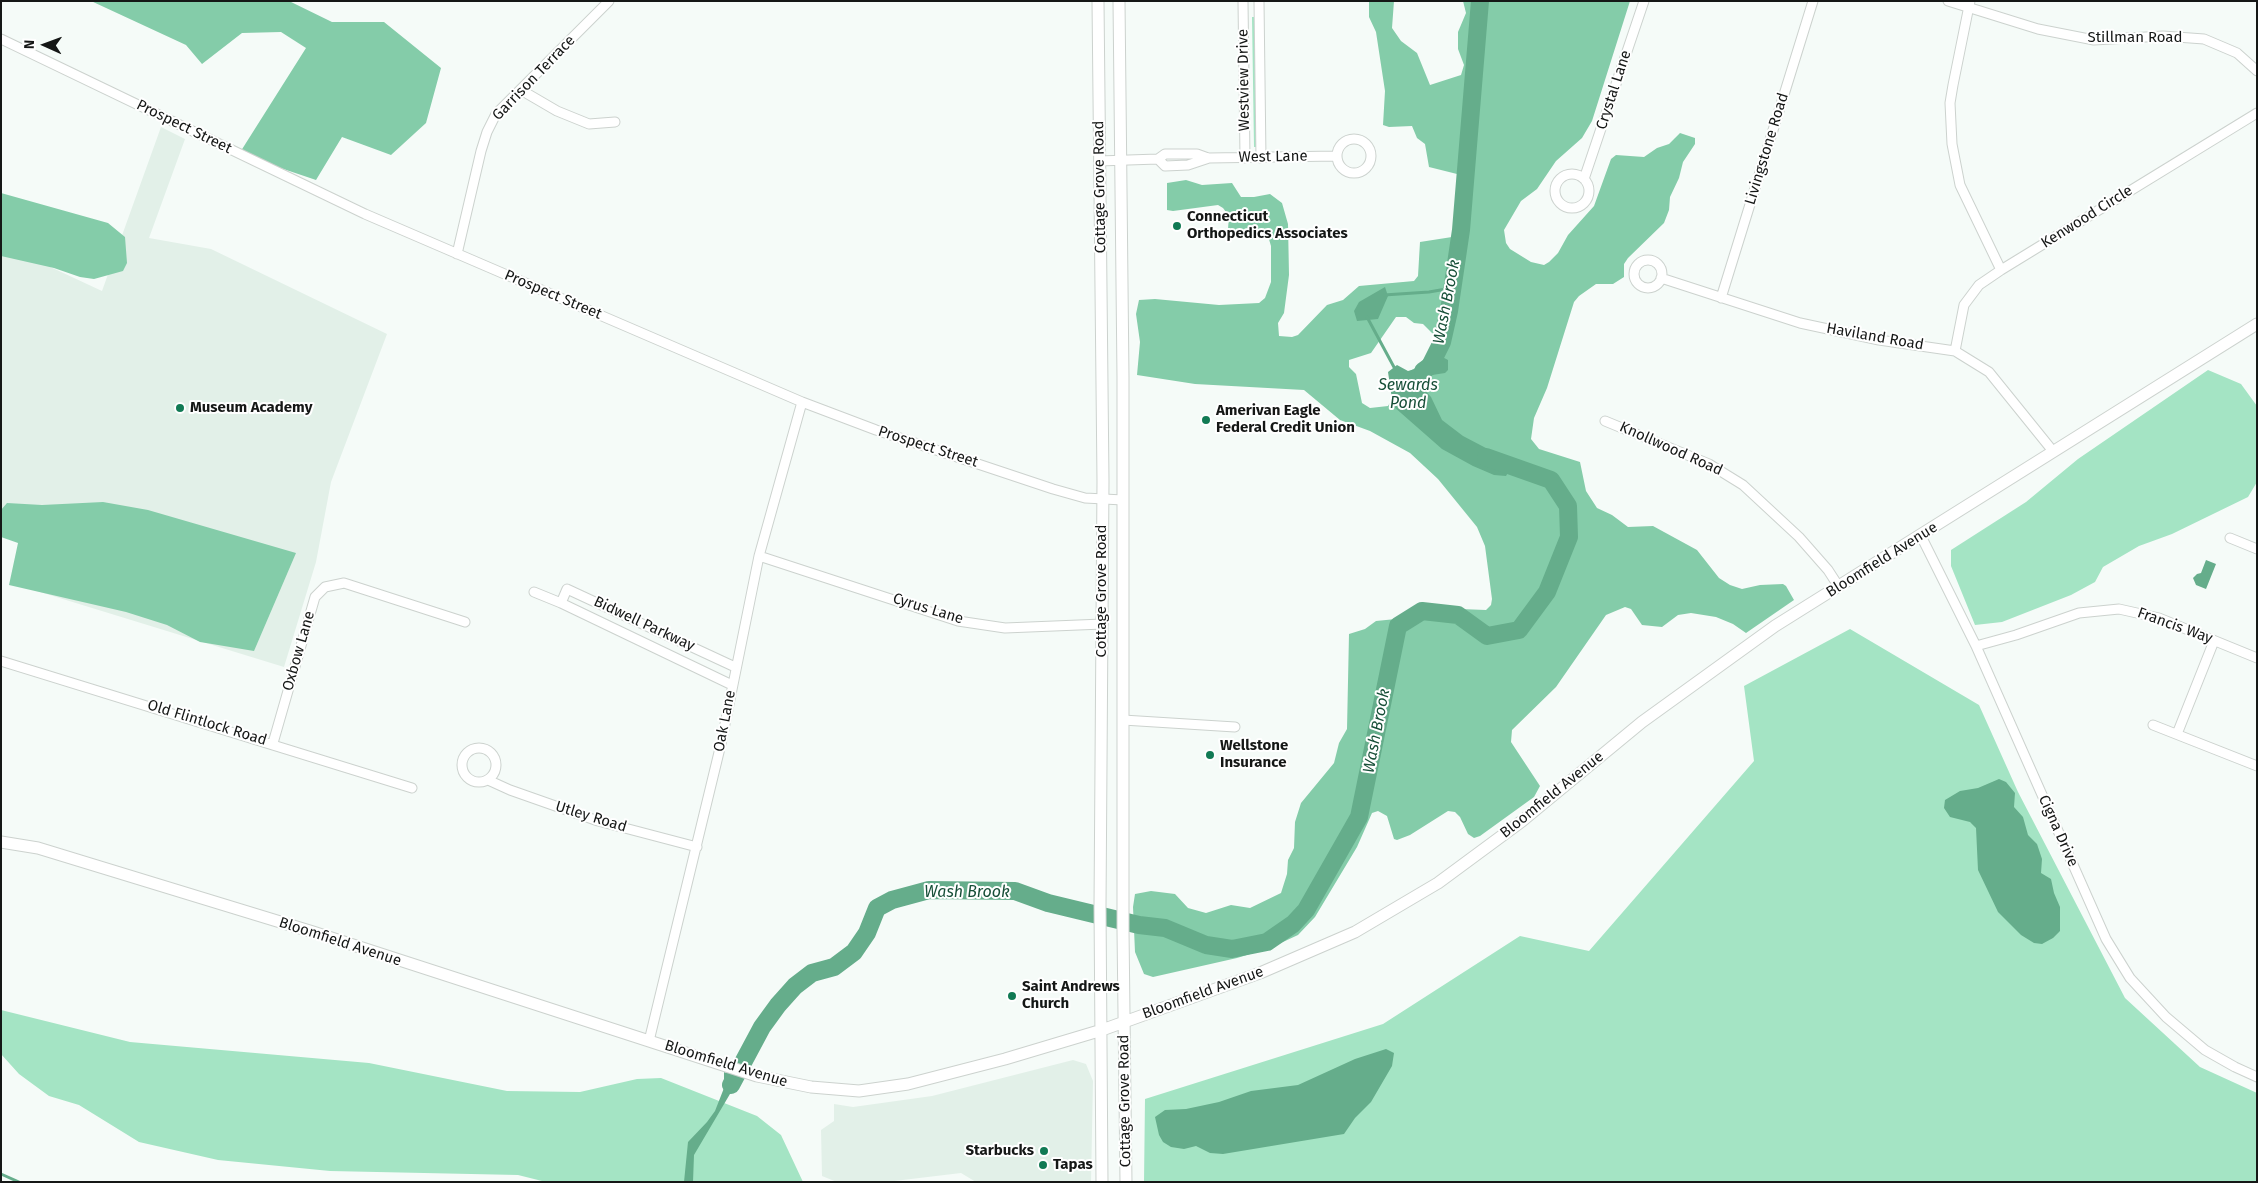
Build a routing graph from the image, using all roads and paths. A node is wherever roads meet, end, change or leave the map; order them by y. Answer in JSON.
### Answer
{"nodes":[{"id":1,"x":609,"y":1,"type":"edge"},
{"id":2,"x":1098,"y":1,"type":"edge"},
{"id":3,"x":1118,"y":1,"type":"edge"},
{"id":4,"x":1243,"y":1,"type":"edge"},
{"id":5,"x":1259,"y":1,"type":"edge"},
{"id":6,"x":1644,"y":1,"type":"edge"},
{"id":7,"x":1813,"y":1,"type":"edge"},
{"id":8,"x":1948,"y":1,"type":"edge"},
{"id":9,"x":1969,"y":4,"type":"edge"},
{"id":10,"x":1,"y":39,"type":"edge"},
{"id":11,"x":2257,"y":71,"type":"edge"},
{"id":12,"x":521,"y":90,"type":"junction"},
{"id":13,"x":2257,"y":113,"type":"edge"},
{"id":14,"x":616,"y":122,"type":"dead end"},
{"id":15,"x":1336,"y":156,"type":"dead end"},
{"id":16,"x":1245,"y":158,"type":"junction"},
{"id":17,"x":1261,"y":158,"type":"junction"},
{"id":18,"x":1120,"y":160,"type":"junction"},
{"id":19,"x":1099,"y":161,"type":"junction"},
{"id":20,"x":1584,"y":179,"type":"dead end"},
{"id":21,"x":457,"y":254,"type":"junction"},
{"id":22,"x":2001,"y":270,"type":"junction"},
{"id":23,"x":1661,"y":278,"type":"dead end"},
{"id":24,"x":1721,"y":298,"type":"junction"},
{"id":25,"x":2257,"y":324,"type":"edge"},
{"id":26,"x":1955,"y":351,"type":"junction"},
{"id":27,"x":802,"y":402,"type":"junction"},
{"id":28,"x":1605,"y":421,"type":"dead end"},
{"id":29,"x":2052,"y":450,"type":"junction"},
{"id":30,"x":1103,"y":499,"type":"junction"},
{"id":31,"x":1123,"y":500,"type":"junction"},
{"id":32,"x":1921,"y":536,"type":"junction"},
{"id":33,"x":2230,"y":538,"type":"dead end"},
{"id":34,"x":2257,"y":549,"type":"edge"},
{"id":35,"x":759,"y":556,"type":"junction"},
{"id":36,"x":1839,"y":588,"type":"junction"},
{"id":37,"x":534,"y":592,"type":"dead end"},
{"id":38,"x":561,"y":603,"type":"junction"},
{"id":39,"x":465,"y":622,"type":"dead end"},
{"id":40,"x":1103,"y":624,"type":"junction"},
{"id":41,"x":2214,"y":641,"type":"junction"},
{"id":42,"x":1976,"y":646,"type":"junction"},
{"id":43,"x":2257,"y":658,"type":"edge"},
{"id":44,"x":1,"y":661,"type":"edge"},
{"id":45,"x":735,"y":667,"type":"junction"},
{"id":46,"x":732,"y":685,"type":"junction"},
{"id":47,"x":1123,"y":720,"type":"junction"},
{"id":48,"x":2153,"y":725,"type":"dead end"},
{"id":49,"x":1235,"y":727,"type":"dead end"},
{"id":50,"x":2177,"y":734,"type":"junction"},
{"id":51,"x":273,"y":744,"type":"junction"},
{"id":52,"x":2257,"y":766,"type":"edge"},
{"id":53,"x":488,"y":780,"type":"dead end"},
{"id":54,"x":412,"y":788,"type":"dead end"},
{"id":55,"x":1,"y":842,"type":"edge"},
{"id":56,"x":697,"y":846,"type":"junction"},
{"id":57,"x":1124,"y":1021,"type":"junction"},
{"id":58,"x":1102,"y":1030,"type":"junction"},
{"id":59,"x":649,"y":1041,"type":"junction"},
{"id":60,"x":2257,"y":1076,"type":"edge"},
{"id":61,"x":1102,"y":1182,"type":"edge"},
{"id":62,"x":1126,"y":1182,"type":"edge"}],
"edges":[{"from":1,"to":12,"type":"street","name":"Garrison Terrace"},
{"from":2,"to":19,"type":"main road","name":"Cottage Grove Road"},
{"from":3,"to":18,"type":"main road","name":"Cottage Grove Road"},
{"from":4,"to":16,"type":"street","name":"Westview Drive"},
{"from":5,"to":17,"type":"street","name":"Westview Drive"},
{"from":6,"to":20,"type":"street","name":"Crystal Lane"},
{"from":7,"to":24,"type":"street","name":"Livingstone Road"},
{"from":8,"to":9,"type":"street","name":"Stillman Road"},
{"from":9,"to":11,"type":"street","name":"Stillman Road"},
{"from":9,"to":22,"type":"street"},
{"from":10,"to":21,"type":"street","name":"Prospect Street"},
{"from":12,"to":14,"type":"street"},
{"from":12,"to":21,"type":"street","name":"Garrison Terrace"},
{"from":13,"to":22,"type":"street","name":"Kenwood Circle"},
{"from":15,"to":17,"type":"street","name":"West Lane"},
{"from":16,"to":17,"type":"street","name":"West Lane"},
{"from":16,"to":18,"type":"street","name":"West Lane"},
{"from":18,"to":19,"type":"street","name":"West Lane"},
{"from":18,"to":31,"type":"main road","name":"Cottage Grove Road"},
{"from":19,"to":30,"type":"main road","name":"Cottage Grove Road"},
{"from":21,"to":27,"type":"street","name":"Prospect Street"},
{"from":22,"to":26,"type":"street","name":"Kenwood Circle"},
{"from":23,"to":24,"type":"street","name":"Haviland Road"},
{"from":24,"to":26,"type":"street","name":"Haviland Road"},
{"from":25,"to":29,"type":"main road","name":"Bloomfield Avenue"},
{"from":26,"to":29,"type":"street","name":"Haviland Road"},
{"from":27,"to":30,"type":"street","name":"Prospect Street"},
{"from":27,"to":35,"type":"street","name":"Oak Lane"},
{"from":28,"to":36,"type":"street","name":"Knollwood Road"},
{"from":29,"to":32,"type":"main road","name":"Bloomfield Avenue"},
{"from":30,"to":31,"type":"street","name":"Prospect Street"},
{"from":30,"to":40,"type":"main road","name":"Cottage Grove Road"},
{"from":31,"to":47,"type":"main road","name":"Cottage Grove Road"},
{"from":32,"to":36,"type":"main road","name":"Bloomfield Avenue"},
{"from":32,"to":42,"type":"street","name":"Cigna Drive"},
{"from":33,"to":34,"type":"street"},
{"from":35,"to":40,"type":"street","name":"Cyrus Lane"},
{"from":35,"to":45,"type":"street","name":"Oak Lane"},
{"from":36,"to":57,"type":"main road","name":"Bloomfield Avenue"},
{"from":37,"to":38,"type":"street","name":"Bidwell Parkway"},
{"from":38,"to":45,"type":"street","name":"Bidwell Parkway"},
{"from":38,"to":46,"type":"street","name":"Bidwell Parkway"},
{"from":39,"to":51,"type":"street","name":"Oxbow Lane"},
{"from":40,"to":58,"type":"main road","name":"Cottage Grove Road"},
{"from":41,"to":42,"type":"street","name":"Francis Way"},
{"from":41,"to":43,"type":"street","name":"Francis Way"},
{"from":41,"to":50,"type":"street"},
{"from":42,"to":60,"type":"street","name":"Cigna Drive"},
{"from":44,"to":51,"type":"street","name":"Old Flintlock Road"},
{"from":45,"to":46,"type":"street","name":"Oak Lane"},
{"from":46,"to":56,"type":"street","name":"Oak Lane"},
{"from":47,"to":49,"type":"street"},
{"from":47,"to":57,"type":"main road","name":"Cottage Grove Road"},
{"from":48,"to":50,"type":"street"},
{"from":50,"to":52,"type":"street"},
{"from":51,"to":54,"type":"street","name":"Old Flintlock Road"},
{"from":53,"to":56,"type":"street","name":"Utley Road"},
{"from":55,"to":59,"type":"main road","name":"Bloomfield Avenue"},
{"from":56,"to":59,"type":"street","name":"Oak Lane"},
{"from":57,"to":58,"type":"main road","name":"Bloomfield Avenue"},
{"from":57,"to":62,"type":"main road","name":"Cottage Grove Road"},
{"from":58,"to":59,"type":"main road","name":"Bloomfield Avenue"},
{"from":58,"to":61,"type":"main road","name":"Cottage Grove Road"}]}
